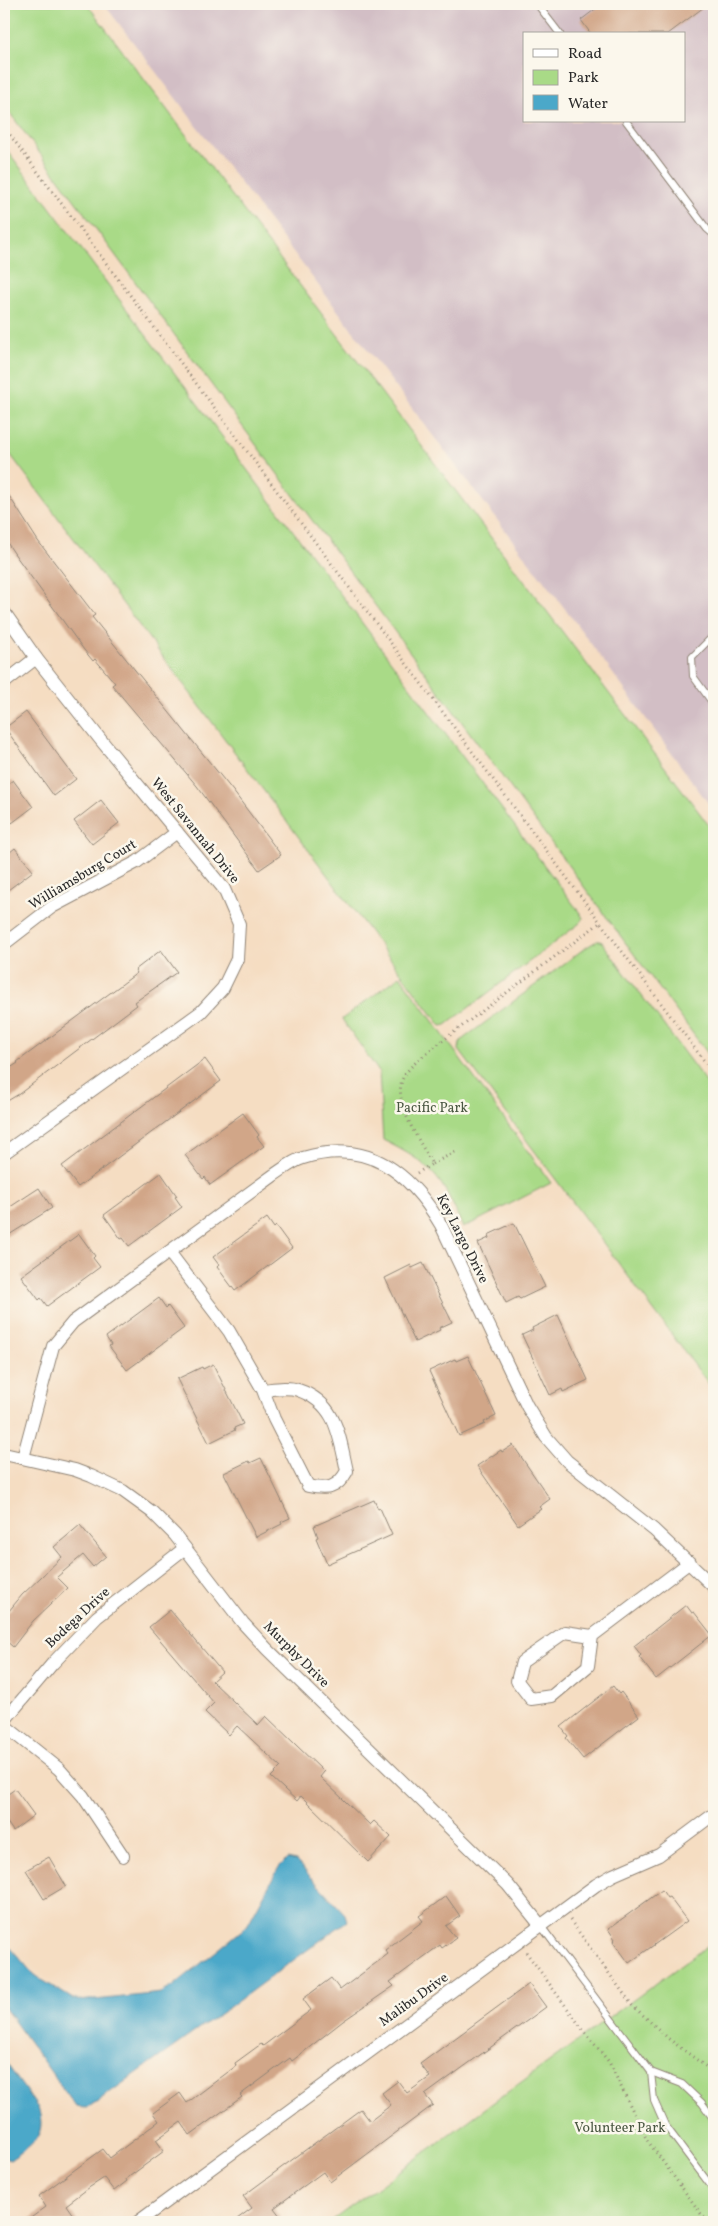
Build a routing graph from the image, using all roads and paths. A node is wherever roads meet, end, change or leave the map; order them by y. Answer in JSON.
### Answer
{"nodes":[{"id":1,"x":537,"y":4,"type":"edge"},
{"id":2,"x":558,"y":32,"type":"edge"},
{"id":3,"x":627,"y":122,"type":"edge"},
{"id":4,"x":4,"y":127,"type":"edge"},
{"id":5,"x":714,"y":234,"type":"edge"},
{"id":6,"x":4,"y":612,"type":"edge"},
{"id":7,"x":714,"y":635,"type":"edge"},
{"id":8,"x":36,"y":658,"type":"junction"},
{"id":9,"x":4,"y":683,"type":"edge"},
{"id":10,"x":714,"y":705,"type":"edge"},
{"id":11,"x":177,"y":832,"type":"junction"},
{"id":12,"x":601,"y":922,"type":"junction"},
{"id":13,"x":4,"y":944,"type":"edge"},
{"id":14,"x":714,"y":1074,"type":"edge"},
{"id":15,"x":457,"y":1151,"type":"dead end"},
{"id":16,"x":4,"y":1153,"type":"edge"},
{"id":17,"x":432,"y":1164,"type":"junction"},
{"id":18,"x":407,"y":1180,"type":"junction"},
{"id":19,"x":169,"y":1252,"type":"junction"},
{"id":20,"x":263,"y":1390,"type":"junction"},
{"id":21,"x":4,"y":1454,"type":"edge"},
{"id":22,"x":23,"y":1458,"type":"junction"},
{"id":23,"x":185,"y":1548,"type":"junction"},
{"id":24,"x":690,"y":1562,"type":"junction"},
{"id":25,"x":714,"y":1587,"type":"edge"},
{"id":26,"x":592,"y":1636,"type":"junction"},
{"id":27,"x":4,"y":1722,"type":"edge"},
{"id":28,"x":4,"y":1725,"type":"edge"},
{"id":29,"x":714,"y":1814,"type":"edge"},
{"id":30,"x":123,"y":1856,"type":"dead end"},
{"id":31,"x":562,"y":1910,"type":"junction"},
{"id":32,"x":541,"y":1926,"type":"junction"},
{"id":33,"x":519,"y":1942,"type":"junction"},
{"id":34,"x":651,"y":2072,"type":"junction"},
{"id":35,"x":714,"y":2076,"type":"edge"},
{"id":36,"x":714,"y":2120,"type":"edge"},
{"id":37,"x":714,"y":2190,"type":"edge"},
{"id":38,"x":138,"y":2222,"type":"edge"},
{"id":39,"x":707,"y":2222,"type":"edge"}],
"edges":[{"from":1,"to":2,"type":"lane"},
{"from":3,"to":5,"type":"lane"},
{"from":4,"to":12,"type":"path"},
{"from":6,"to":8,"type":"street","name":"West Savannah Drive"},
{"from":7,"to":10,"type":"lane"},
{"from":8,"to":9,"type":"street"},
{"from":8,"to":11,"type":"street","name":"West Savannah Drive"},
{"from":11,"to":13,"type":"street","name":"Williamsburg Court"},
{"from":11,"to":16,"type":"street","name":"West Savannah Drive"},
{"from":12,"to":14,"type":"path"},
{"from":12,"to":17,"type":"path"},
{"from":15,"to":17,"type":"path"},
{"from":17,"to":18,"type":"path"},
{"from":18,"to":19,"type":"street","name":"Key Largo Drive"},
{"from":18,"to":24,"type":"street","name":"Key Largo Drive"},
{"from":19,"to":20,"type":"street"},
{"from":19,"to":22,"type":"street","name":"Key Largo Drive"},
{"from":20,"to":20,"type":"street"},
{"from":21,"to":22,"type":"street","name":"Murphy Drive"},
{"from":22,"to":23,"type":"street","name":"Murphy Drive"},
{"from":23,"to":27,"type":"street","name":"Bodega Drive"},
{"from":23,"to":32,"type":"street","name":"Murphy Drive"},
{"from":24,"to":25,"type":"street","name":"Key Largo Drive"},
{"from":24,"to":26,"type":"street"},
{"from":26,"to":26,"type":"street"},
{"from":28,"to":30,"type":"street"},
{"from":29,"to":31,"type":"street","name":"Malibu Drive"},
{"from":31,"to":32,"type":"street","name":"Malibu Drive"},
{"from":31,"to":35,"type":"path"},
{"from":32,"to":33,"type":"street","name":"Malibu Drive"},
{"from":32,"to":34,"type":"lane"},
{"from":33,"to":38,"type":"street","name":"Malibu Drive"},
{"from":33,"to":39,"type":"path"},
{"from":34,"to":36,"type":"lane"},
{"from":34,"to":37,"type":"lane"}]}
